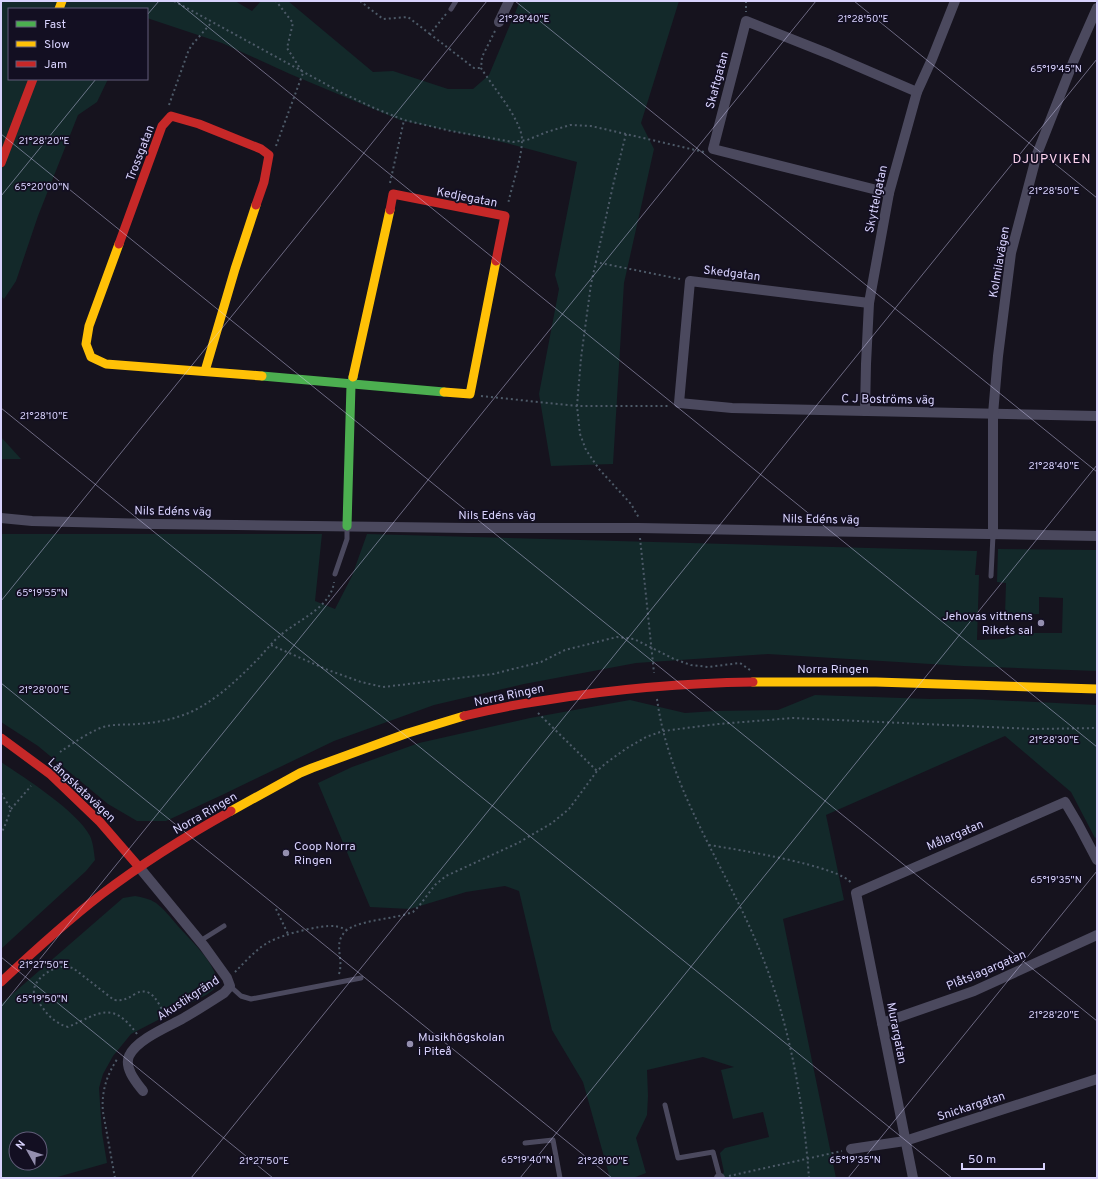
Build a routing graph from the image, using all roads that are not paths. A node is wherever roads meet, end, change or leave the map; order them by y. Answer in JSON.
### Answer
{"nodes":[{"id":1,"x":456,"y":1,"type":"edge"},
{"id":2,"x":508,"y":1,"type":"edge"},
{"id":3,"x":955,"y":1,"type":"edge"},
{"id":4,"x":1097,"y":8,"type":"edge"},
{"id":5,"x":451,"y":9,"type":"road end"},
{"id":6,"x":500,"y":22,"type":"road end"},
{"id":7,"x":33,"y":80,"type":"edge"},
{"id":8,"x":917,"y":92,"type":"junction"},
{"id":9,"x":1,"y":163,"type":"edge"},
{"id":10,"x":889,"y":192,"type":"junction"},
{"id":11,"x":869,"y":303,"type":"junction"},
{"id":12,"x":205,"y":371,"type":"junction"},
{"id":13,"x":351,"y":385,"type":"junction"},
{"id":14,"x":679,"y":404,"type":"joint"},
{"id":15,"x":865,"y":411,"type":"junction"},
{"id":16,"x":993,"y":414,"type":"junction"},
{"id":17,"x":1097,"y":416,"type":"edge"},
{"id":18,"x":1,"y":518,"type":"edge"},
{"id":19,"x":347,"y":526,"type":"junction"},
{"id":20,"x":993,"y":535,"type":"junction"},
{"id":21,"x":1097,"y":536,"type":"edge"},
{"id":22,"x":335,"y":574,"type":"road end"},
{"id":23,"x":991,"y":576,"type":"dead end"},
{"id":24,"x":1097,"y":689,"type":"edge"},
{"id":25,"x":1,"y":738,"type":"edge"},
{"id":26,"x":1097,"y":860,"type":"edge"},
{"id":27,"x":139,"y":867,"type":"junction"},
{"id":28,"x":856,"y":893,"type":"joint"},
{"id":29,"x":224,"y":926,"type":"dead end"},
{"id":30,"x":1097,"y":935,"type":"edge"},
{"id":31,"x":200,"y":941,"type":"junction"},
{"id":32,"x":361,"y":978,"type":"dead end"},
{"id":33,"x":1,"y":982,"type":"edge"},
{"id":34,"x":230,"y":986,"type":"junction"},
{"id":35,"x":882,"y":1023,"type":"junction"},
{"id":36,"x":1097,"y":1079,"type":"edge"},
{"id":37,"x":143,"y":1091,"type":"dead end"},
{"id":38,"x":665,"y":1105,"type":"dead end"},
{"id":39,"x":905,"y":1141,"type":"junction"},
{"id":40,"x":525,"y":1143,"type":"dead end"},
{"id":41,"x":851,"y":1149,"type":"road end"},
{"id":42,"x":560,"y":1178,"type":"edge"},
{"id":43,"x":720,"y":1178,"type":"edge"},
{"id":44,"x":913,"y":1178,"type":"edge"}],
"edges":[{"from":1,"to":5,"type":"lane"},
{"from":2,"to":6,"type":"street"},
{"from":3,"to":8,"type":"street","name":"Skyttelgatan"},
{"from":4,"to":16,"type":"street","name":"Kolmilavägen"},
{"from":7,"to":9,"type":"street"},
{"from":8,"to":10,"type":"street","name":"Skyttelgatan"},
{"from":8,"to":10,"type":"street","name":"Skaftgatan"},
{"from":10,"to":11,"type":"street","name":"Skyttelgatan"},
{"from":11,"to":14,"type":"street","name":"Skedgatan"},
{"from":11,"to":15,"type":"street","name":"Skyttelgatan"},
{"from":12,"to":12,"type":"street","name":"Trossgatan"},
{"from":12,"to":13,"type":"street","name":"Trossgatan"},
{"from":13,"to":13,"type":"street","name":"Kedjegatan"},
{"from":13,"to":19,"type":"street"},
{"from":14,"to":15,"type":"street","name":"C J Boströms väg"},
{"from":15,"to":16,"type":"street","name":"C J Boströms väg"},
{"from":16,"to":17,"type":"street","name":"C J Boströms väg"},
{"from":16,"to":20,"type":"street","name":"Kolmilavägen"},
{"from":18,"to":19,"type":"street","name":"Nils Edéns väg"},
{"from":19,"to":20,"type":"street","name":"Nils Edéns väg"},
{"from":19,"to":22,"type":"lane"},
{"from":20,"to":21,"type":"street","name":"Nils Edéns väg"},
{"from":20,"to":23,"type":"lane"},
{"from":24,"to":27,"type":"street","name":"Norra Ringen"},
{"from":25,"to":27,"type":"street","name":"Långskatavägen"},
{"from":26,"to":28,"type":"street","name":"Målargatan"},
{"from":27,"to":31,"type":"street","name":"Akustikgränd"},
{"from":27,"to":33,"type":"street","name":"Norra Ringen"},
{"from":28,"to":35,"type":"street","name":"Murargatan"},
{"from":29,"to":31,"type":"lane"},
{"from":30,"to":35,"type":"street","name":"Plåtslagargatan"},
{"from":31,"to":34,"type":"street","name":"Akustikgränd"},
{"from":32,"to":34,"type":"lane"},
{"from":34,"to":37,"type":"street","name":"Akustikgränd"},
{"from":35,"to":39,"type":"street","name":"Murargatan"},
{"from":36,"to":39,"type":"street","name":"Snickargatan"},
{"from":38,"to":43,"type":"lane"},
{"from":39,"to":41,"type":"street","name":"Snickargatan"},
{"from":39,"to":44,"type":"street","name":"Murargatan"},
{"from":40,"to":42,"type":"lane"}]}
